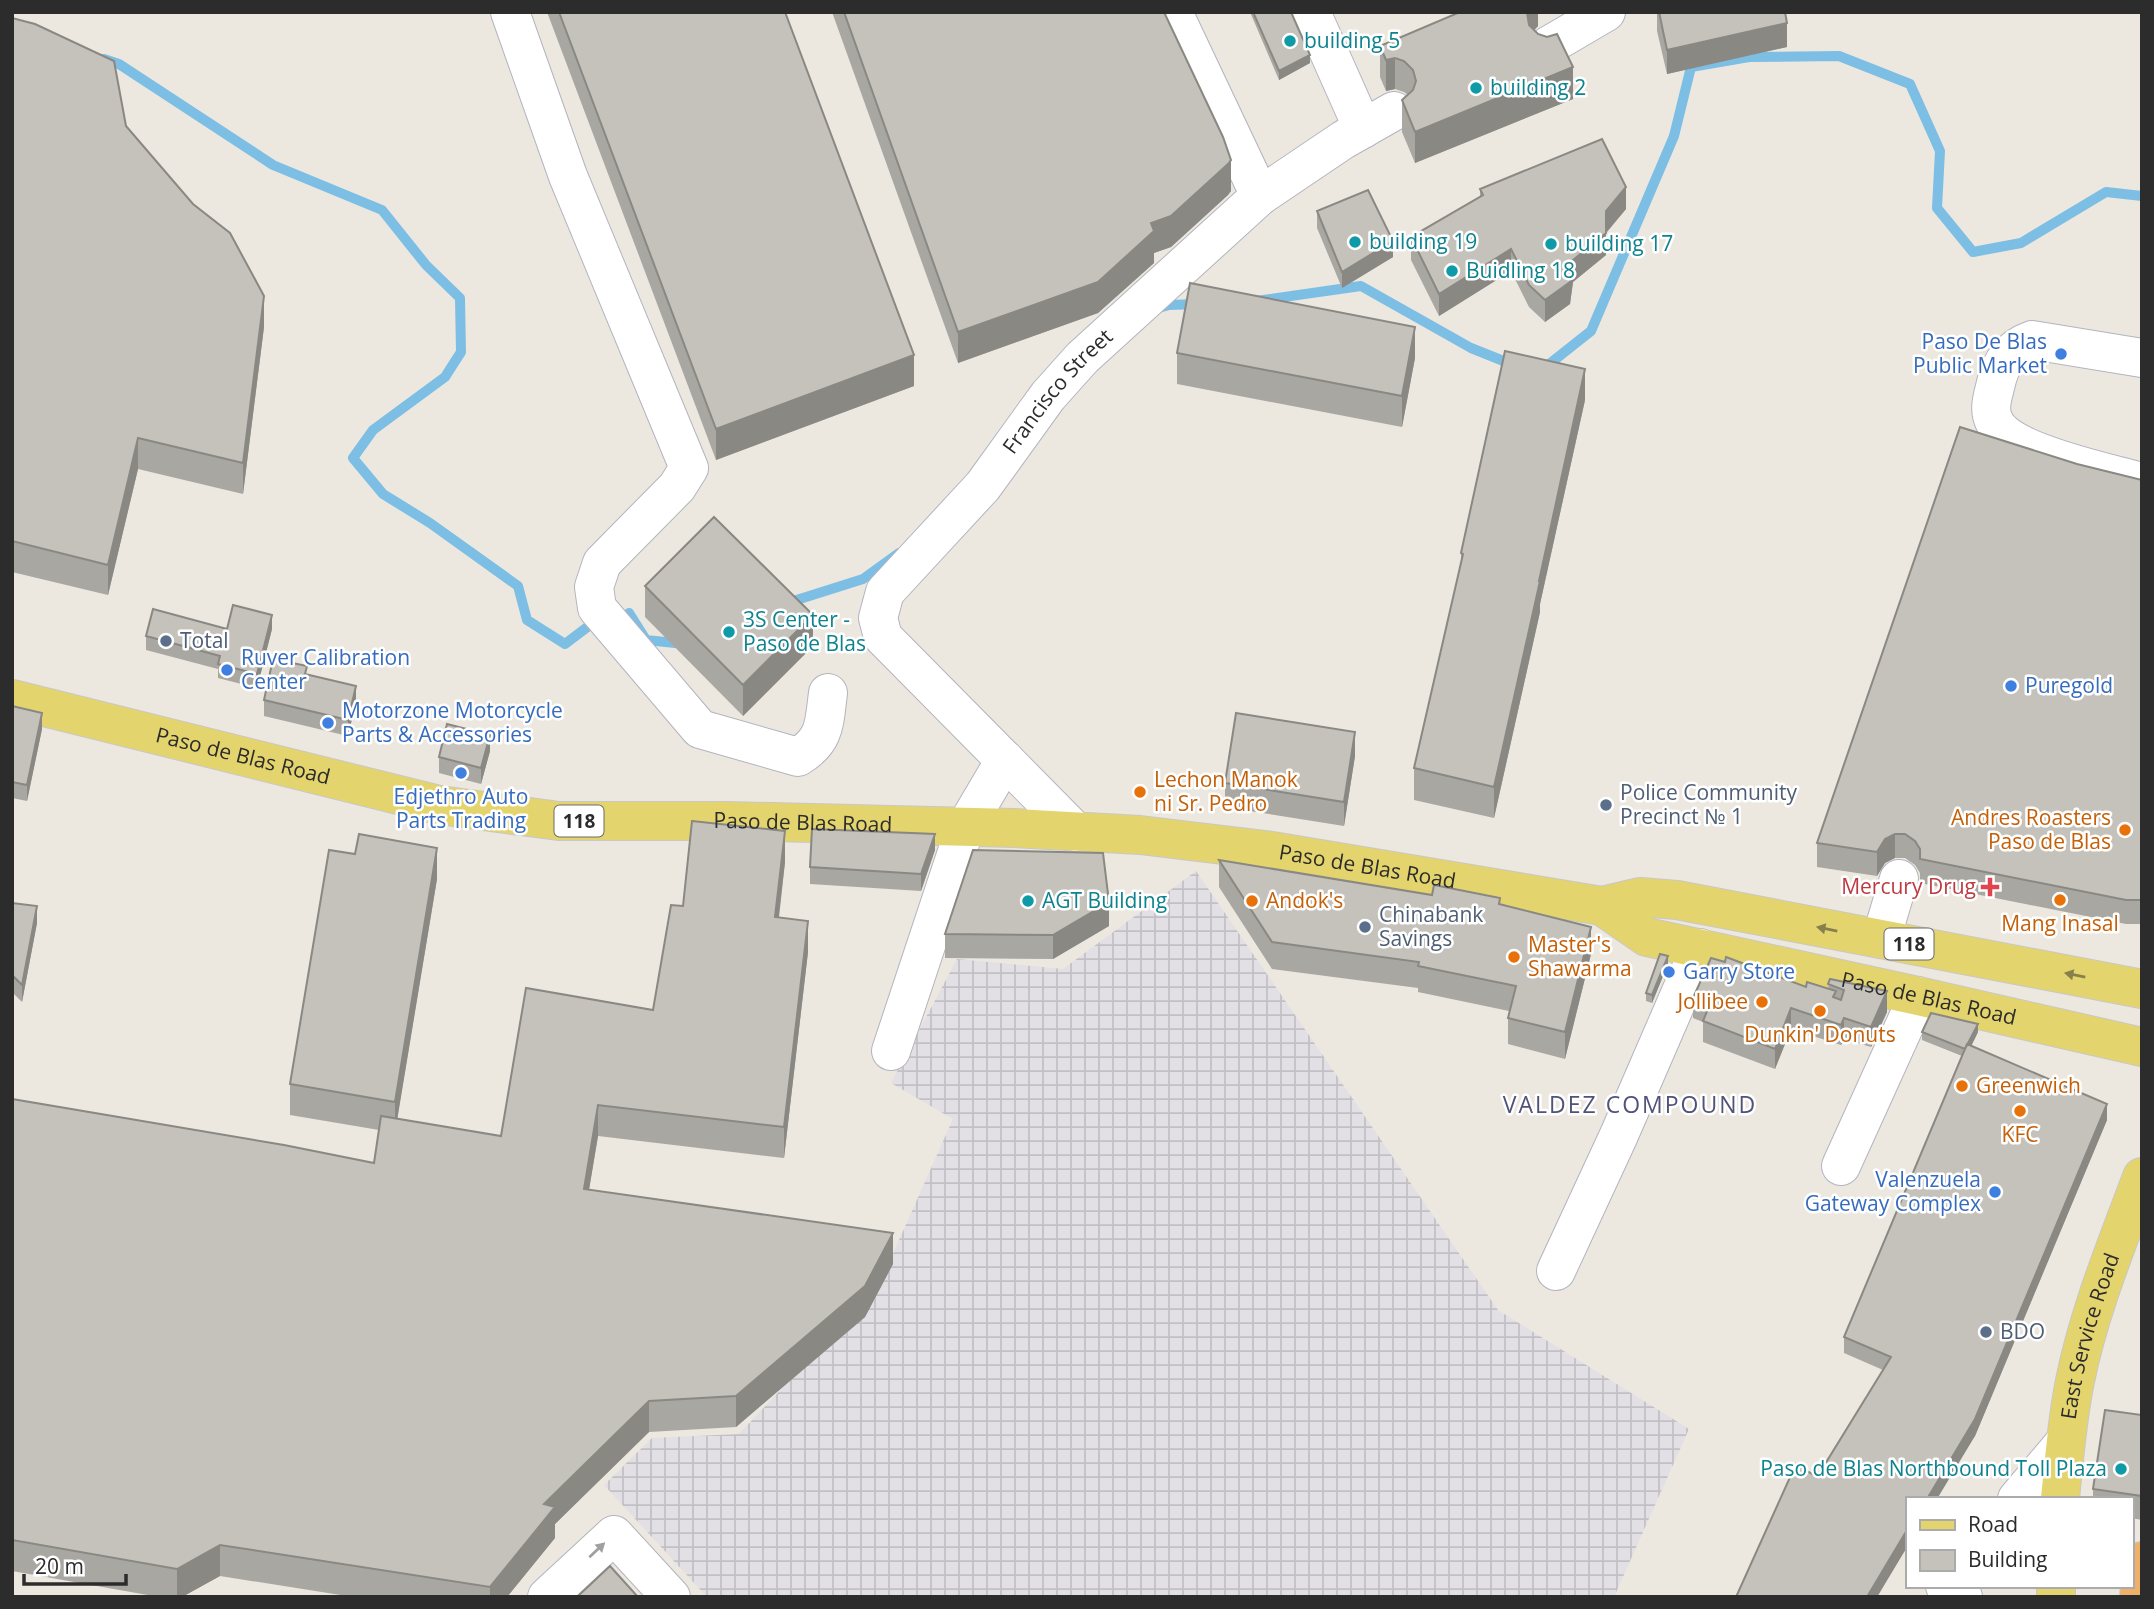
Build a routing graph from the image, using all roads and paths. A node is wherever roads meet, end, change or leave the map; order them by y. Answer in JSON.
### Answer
{"nodes":[{"id":1,"x":510,"y":12,"type":"edge"},
{"id":2,"x":1173,"y":12,"type":"edge"},
{"id":3,"x":1311,"y":12,"type":"edge"},
{"id":4,"x":1606,"y":12,"type":"edge"},
{"id":5,"x":1548,"y":46,"type":"edge"},
{"id":6,"x":1260,"y":196,"type":"junction"},
{"id":7,"x":2142,"y":358,"type":"edge"},
{"id":8,"x":2142,"y":482,"type":"edge"},
{"id":9,"x":828,"y":693,"type":"dead end"},
{"id":10,"x":12,"y":699,"type":"edge"},
{"id":11,"x":1004,"y":760,"type":"junction"},
{"id":12,"x":965,"y":828,"type":"junction"},
{"id":13,"x":1076,"y":832,"type":"junction"},
{"id":14,"x":1899,"y":879,"type":"dead end"},
{"id":15,"x":1602,"y":906,"type":"junction"},
{"id":16,"x":1881,"y":939,"type":"junction"},
{"id":17,"x":1700,"y":948,"type":"junction"},
{"id":18,"x":2142,"y":989,"type":"edge"},
{"id":19,"x":1918,"y":996,"type":"junction"},
{"id":20,"x":2142,"y":1048,"type":"edge"},
{"id":21,"x":891,"y":1051,"type":"dead end"},
{"id":22,"x":1841,"y":1166,"type":"dead end"},
{"id":23,"x":2142,"y":1177,"type":"edge"},
{"id":24,"x":2133,"y":1225,"type":"edge"},
{"id":25,"x":1556,"y":1270,"type":"dead end"},
{"id":26,"x":2065,"y":1442,"type":"junction"},
{"id":27,"x":2019,"y":1497,"type":"edge"},
{"id":28,"x":2060,"y":1497,"type":"edge"},
{"id":29,"x":2142,"y":1561,"type":"edge"},
{"id":30,"x":1947,"y":1588,"type":"edge"},
{"id":31,"x":547,"y":1597,"type":"edge"},
{"id":32,"x":671,"y":1597,"type":"edge"},
{"id":33,"x":1963,"y":1597,"type":"edge"},
{"id":34,"x":2139,"y":1597,"type":"edge"}],
"edges":[{"from":1,"to":9,"type":"street"},
{"from":2,"to":6,"type":"street"},
{"from":3,"to":6,"type":"street","name":"Francisco Street"},
{"from":4,"to":5,"type":"street"},
{"from":6,"to":11,"type":"street","name":"Francisco Street"},
{"from":7,"to":8,"type":"street"},
{"from":10,"to":12,"type":"main road","name":"Paso de Blas Road","number":"118"},
{"from":11,"to":12,"type":"street"},
{"from":11,"to":13,"type":"street","name":"Francisco Street"},
{"from":12,"to":13,"type":"main road","name":"Paso de Blas Road","number":"118"},
{"from":12,"to":21,"type":"street"},
{"from":13,"to":15,"type":"main road","name":"Paso de Blas Road","number":"118"},
{"from":14,"to":16,"type":"street"},
{"from":16,"to":15,"type":"main road","name":"Paso de Blas Road","number":"118","one_way":true},
{"from":15,"to":17,"type":"main road","name":"Paso de Blas Road","number":"118"},
{"from":18,"to":16,"type":"main road","name":"Paso de Blas Road","number":"118","one_way":true},
{"from":17,"to":19,"type":"main road","name":"Paso de Blas Road","number":"118"},
{"from":17,"to":25,"type":"street"},
{"from":19,"to":20,"type":"main road","name":"Paso de Blas Road","number":"118"},
{"from":19,"to":22,"type":"street"},
{"from":23,"to":24,"type":"main road","name":"East Service Road"},
{"from":24,"to":26,"type":"main road","name":"East Service Road"},
{"from":26,"to":27,"type":"street"},
{"from":26,"to":28,"type":"main road","name":"East Service Road"},
{"from":29,"to":34,"type":"highway"},
{"from":30,"to":33,"type":"street"},
{"from":31,"to":32,"type":"street","one_way":true}]}
